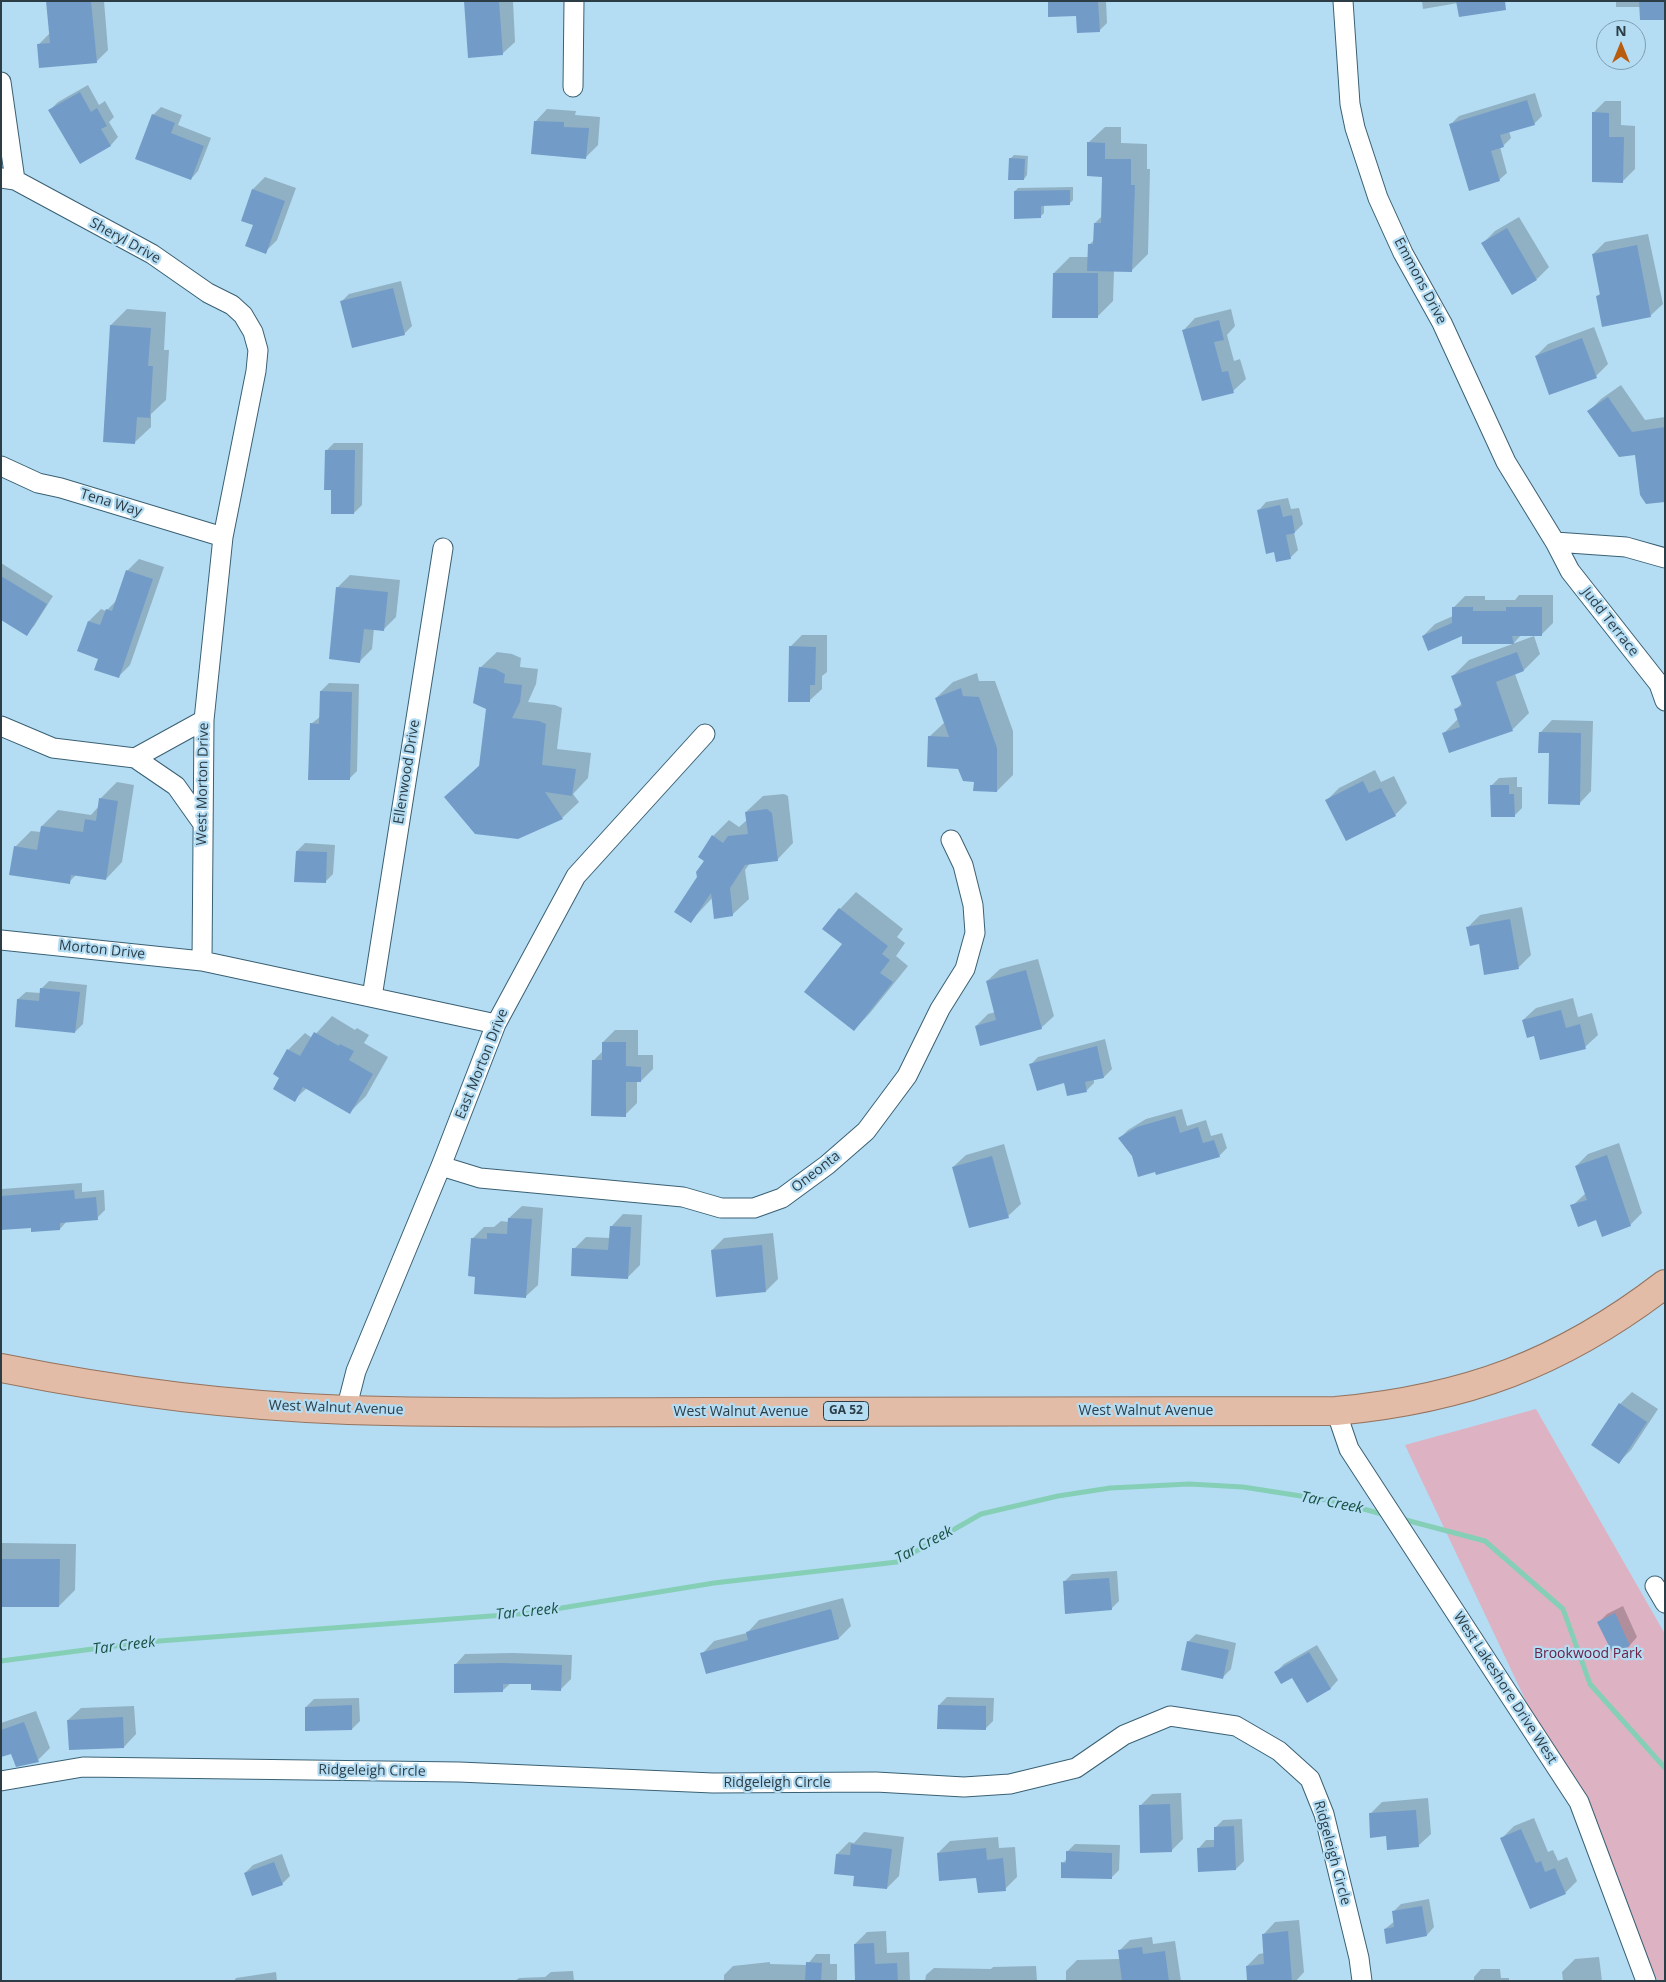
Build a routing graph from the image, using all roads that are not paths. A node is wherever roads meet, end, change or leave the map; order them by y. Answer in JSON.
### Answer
{"nodes":[{"id":1,"x":574,"y":1,"type":"edge"},
{"id":2,"x":1343,"y":1,"type":"edge"},
{"id":3,"x":1,"y":82,"type":"edge"},
{"id":4,"x":573,"y":88,"type":"dead end"},
{"id":5,"x":8,"y":179,"type":"edge"},
{"id":6,"x":243,"y":315,"type":"joint"},
{"id":7,"x":1,"y":466,"type":"edge"},
{"id":8,"x":223,"y":537,"type":"junction"},
{"id":9,"x":1555,"y":542,"type":"junction"},
{"id":10,"x":443,"y":548,"type":"dead end"},
{"id":11,"x":1665,"y":558,"type":"edge"},
{"id":12,"x":1665,"y":701,"type":"edge"},
{"id":13,"x":204,"y":720,"type":"junction"},
{"id":14,"x":1,"y":726,"type":"edge"},
{"id":15,"x":705,"y":734,"type":"dead end"},
{"id":16,"x":135,"y":758,"type":"junction"},
{"id":17,"x":203,"y":824,"type":"junction"},
{"id":18,"x":951,"y":840,"type":"dead end"},
{"id":19,"x":1,"y":940,"type":"edge"},
{"id":20,"x":202,"y":961,"type":"junction"},
{"id":21,"x":372,"y":997,"type":"junction"},
{"id":22,"x":496,"y":1024,"type":"junction"},
{"id":23,"x":441,"y":1166,"type":"junction"},
{"id":24,"x":1665,"y":1284,"type":"edge"},
{"id":25,"x":1,"y":1368,"type":"edge"},
{"id":26,"x":346,"y":1410,"type":"junction"},
{"id":27,"x":1336,"y":1411,"type":"junction"},
{"id":28,"x":1655,"y":1586,"type":"dead end"},
{"id":29,"x":1665,"y":1603,"type":"edge"},
{"id":30,"x":1,"y":1781,"type":"edge"},
{"id":31,"x":1362,"y":1981,"type":"edge"},
{"id":32,"x":1646,"y":1981,"type":"edge"}],
"edges":[{"from":1,"to":4,"type":"street"},
{"from":2,"to":9,"type":"street","name":"Emmons Drive"},
{"from":3,"to":5,"type":"street"},
{"from":5,"to":6,"type":"street","name":"Sheryl Drive"},
{"from":6,"to":8,"type":"street","name":"West Morton Drive"},
{"from":7,"to":8,"type":"street","name":"Tena Way"},
{"from":8,"to":13,"type":"street","name":"West Morton Drive"},
{"from":9,"to":11,"type":"street"},
{"from":9,"to":12,"type":"street","name":"Judd Terrace"},
{"from":10,"to":21,"type":"street","name":"Ellenwood Drive"},
{"from":13,"to":16,"type":"street"},
{"from":13,"to":17,"type":"street","name":"West Morton Drive"},
{"from":14,"to":16,"type":"street"},
{"from":15,"to":22,"type":"street","name":"East Morton Drive"},
{"from":16,"to":17,"type":"street"},
{"from":17,"to":20,"type":"street","name":"West Morton Drive"},
{"from":18,"to":23,"type":"street","name":"Oneonta"},
{"from":19,"to":20,"type":"street","name":"Morton Drive"},
{"from":20,"to":21,"type":"street"},
{"from":21,"to":22,"type":"street"},
{"from":22,"to":23,"type":"street","name":"East Morton Drive"},
{"from":23,"to":26,"type":"street","name":"East Morton Drive"},
{"from":24,"to":27,"type":"main road","name":"West Walnut Avenue","number":"GA 52"},
{"from":25,"to":26,"type":"main road","name":"West Walnut Avenue","number":"GA 52"},
{"from":26,"to":27,"type":"main road","name":"West Walnut Avenue","number":"GA 52"},
{"from":27,"to":32,"type":"street","name":"West Lakeshore Drive West"},
{"from":28,"to":29,"type":"street"},
{"from":30,"to":31,"type":"street","name":"Ridgeleigh Circle"}]}
